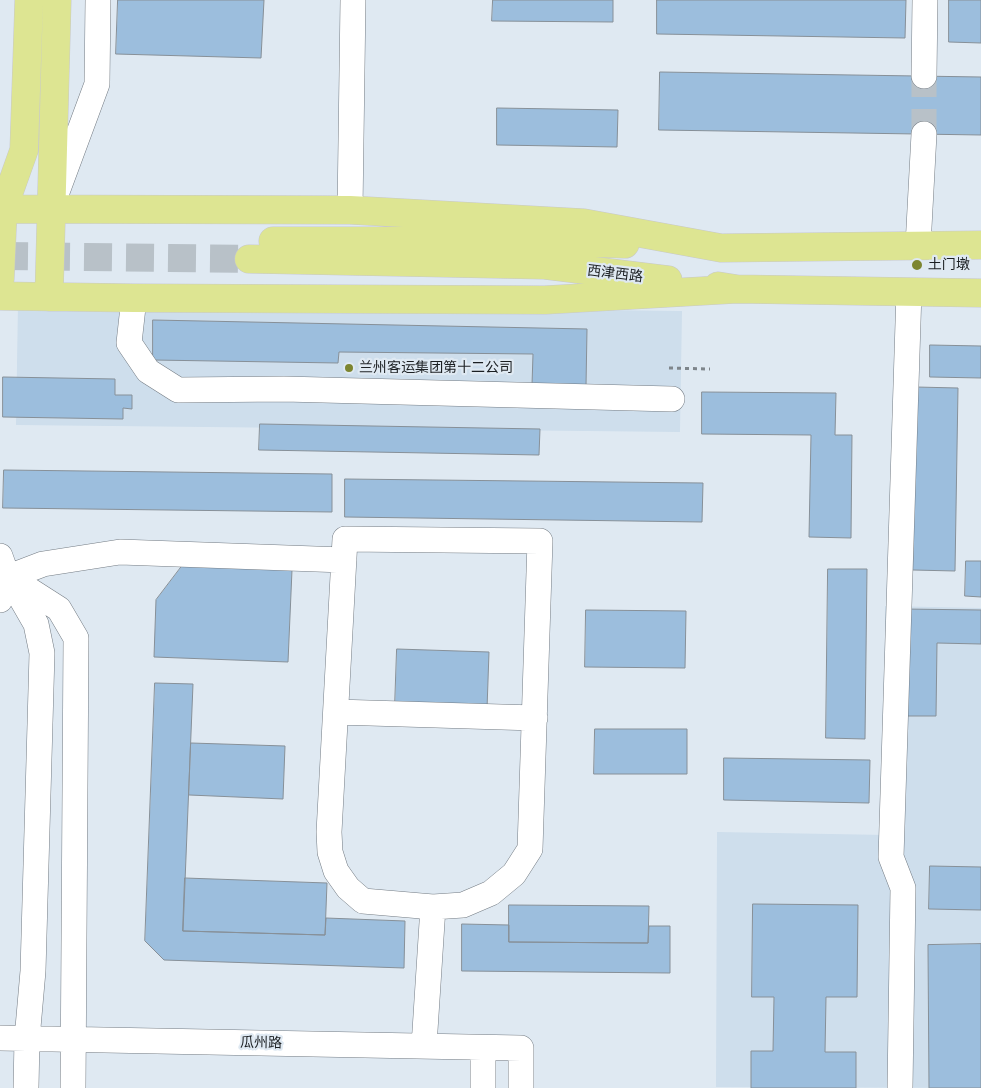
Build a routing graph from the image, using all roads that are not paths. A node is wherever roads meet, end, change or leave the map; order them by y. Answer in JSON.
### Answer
{"nodes":[{"id":1,"x":29,"y":0,"type":"edge"},
{"id":2,"x":57,"y":0,"type":"edge"},
{"id":3,"x":98,"y":0,"type":"edge"},
{"id":4,"x":353,"y":0,"type":"edge"},
{"id":5,"x":925,"y":0,"type":"edge"},
{"id":6,"x":924,"y":76,"type":"tunnel mouth"},
{"id":7,"x":924,"y":134,"type":"tunnel mouth"},
{"id":8,"x":1,"y":205,"type":"edge"},
{"id":9,"x":51,"y":210,"type":"junction"},
{"id":10,"x":350,"y":210,"type":"junction"},
{"id":11,"x":981,"y":245,"type":"edge"},
{"id":12,"x":918,"y":246,"type":"junction"},
{"id":13,"x":721,"y":248,"type":"junction"},
{"id":14,"x":0,"y":279,"type":"edge"},
{"id":15,"x":737,"y":289,"type":"junction"},
{"id":16,"x":909,"y":291,"type":"junction"},
{"id":17,"x":981,"y":292,"type":"edge"},
{"id":18,"x":0,"y":296,"type":"edge"},
{"id":19,"x":49,"y":297,"type":"junction"},
{"id":20,"x":134,"y":298,"type":"junction"},
{"id":21,"x":672,"y":399,"type":"dead end"},
{"id":22,"x":344,"y":560,"type":"junction"},
{"id":23,"x":5,"y":566,"type":"edge"},
{"id":24,"x":0,"y":600,"type":"edge"},
{"id":25,"x":336,"y":712,"type":"junction"},
{"id":26,"x":535,"y":718,"type":"junction"},
{"id":27,"x":433,"y":907,"type":"junction"},
{"id":28,"x":0,"y":1038,"type":"edge"},
{"id":29,"x":27,"y":1039,"type":"junction"},
{"id":30,"x":74,"y":1040,"type":"junction"},
{"id":31,"x":424,"y":1046,"type":"junction"},
{"id":32,"x":483,"y":1048,"type":"junction"},
{"id":33,"x":26,"y":1088,"type":"edge"},
{"id":34,"x":73,"y":1088,"type":"edge"},
{"id":35,"x":483,"y":1088,"type":"edge"},
{"id":36,"x":521,"y":1088,"type":"edge"},
{"id":37,"x":900,"y":1088,"type":"edge"}],
"edges":[{"from":1,"to":8,"type":"main road"},
{"from":2,"to":9,"type":"main road"},
{"from":3,"to":9,"type":"street"},
{"from":4,"to":10,"type":"street"},
{"from":5,"to":6,"type":"street"},
{"from":7,"to":12,"type":"street"},
{"from":8,"to":9,"type":"main road","name":"西津西路"},
{"from":8,"to":14,"type":"main road"},
{"from":9,"to":10,"type":"main road","name":"西津西路"},
{"from":9,"to":19,"type":"main road"},
{"from":10,"to":13,"type":"main road","name":"西津西路"},
{"from":11,"to":12,"type":"main road","name":"西津西路"},
{"from":12,"to":13,"type":"main road","name":"西津西路"},
{"from":13,"to":15,"type":"main road","name":"西津西路"},
{"from":15,"to":16,"type":"main road","name":"西津西路"},
{"from":15,"to":20,"type":"main road"},
{"from":16,"to":17,"type":"main road","name":"西津西路"},
{"from":16,"to":37,"type":"street"},
{"from":18,"to":19,"type":"main road"},
{"from":19,"to":20,"type":"main road"},
{"from":20,"to":21,"type":"street"},
{"from":22,"to":23,"type":"street"},
{"from":22,"to":25,"type":"street"},
{"from":22,"to":26,"type":"street"},
{"from":23,"to":24,"type":"street"},
{"from":23,"to":29,"type":"street"},
{"from":23,"to":30,"type":"street"},
{"from":25,"to":26,"type":"street"},
{"from":25,"to":27,"type":"street"},
{"from":26,"to":27,"type":"street"},
{"from":27,"to":31,"type":"street"},
{"from":28,"to":29,"type":"street","name":"瓜州路"},
{"from":29,"to":30,"type":"street","name":"瓜州路"},
{"from":29,"to":33,"type":"street"},
{"from":30,"to":31,"type":"street","name":"瓜州路"},
{"from":30,"to":34,"type":"street"},
{"from":31,"to":32,"type":"street","name":"瓜州路"},
{"from":32,"to":35,"type":"street"},
{"from":32,"to":36,"type":"street","name":"瓜州路"}]}
